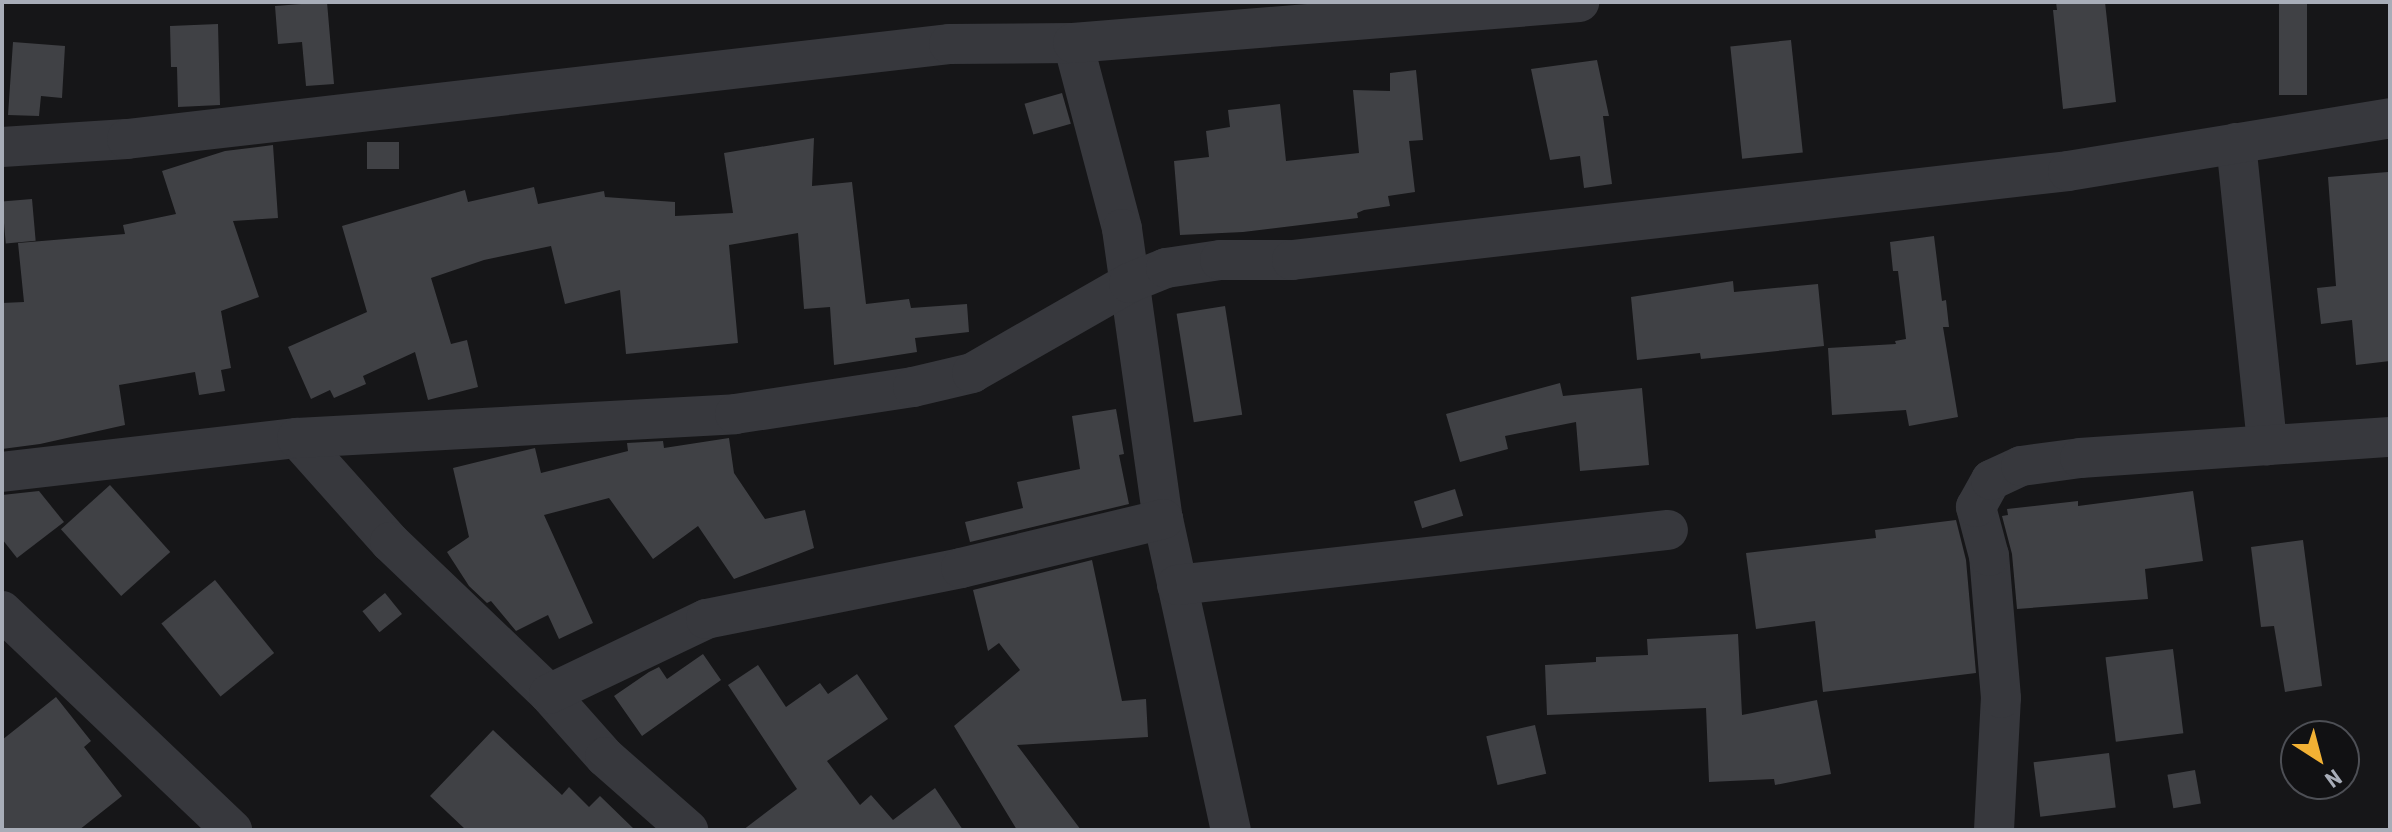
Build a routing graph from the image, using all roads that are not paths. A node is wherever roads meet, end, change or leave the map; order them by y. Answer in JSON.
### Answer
{"nodes":[{"id":1,"x":1579,"y":2,"type":"edge"},
{"id":2,"x":1150,"y":19,"type":"edge"},
{"id":3,"x":1073,"y":43,"type":"junction"},
{"id":4,"x":2390,"y":118,"type":"edge"},
{"id":5,"x":2236,"y":143,"type":"junction"},
{"id":6,"x":2,"y":147,"type":"edge"},
{"id":7,"x":1129,"y":283,"type":"junction"},
{"id":8,"x":2390,"y":437,"type":"edge"},
{"id":9,"x":297,"y":438,"type":"junction"},
{"id":10,"x":2267,"y":445,"type":"junction"},
{"id":11,"x":2,"y":472,"type":"edge"},
{"id":12,"x":1163,"y":519,"type":"junction"},
{"id":13,"x":1668,"y":530,"type":"dead end"},
{"id":14,"x":1177,"y":585,"type":"junction"},
{"id":15,"x":2,"y":611,"type":"edge"},
{"id":16,"x":549,"y":694,"type":"junction"},
{"id":17,"x":232,"y":830,"type":"edge"},
{"id":18,"x":688,"y":830,"type":"edge"},
{"id":19,"x":1231,"y":830,"type":"edge"},
{"id":20,"x":1994,"y":830,"type":"edge"}],
"edges":[{"from":1,"to":2,"type":"street"},
{"from":2,"to":3,"type":"street"},
{"from":3,"to":6,"type":"street"},
{"from":3,"to":7,"type":"street"},
{"from":4,"to":5,"type":"street"},
{"from":5,"to":7,"type":"street"},
{"from":5,"to":10,"type":"street"},
{"from":7,"to":9,"type":"street"},
{"from":7,"to":12,"type":"street"},
{"from":8,"to":10,"type":"street"},
{"from":9,"to":11,"type":"street"},
{"from":9,"to":16,"type":"street"},
{"from":10,"to":20,"type":"street"},
{"from":12,"to":14,"type":"street"},
{"from":12,"to":16,"type":"street"},
{"from":13,"to":14,"type":"street"},
{"from":14,"to":19,"type":"street"},
{"from":15,"to":17,"type":"street"},
{"from":16,"to":18,"type":"street"}]}
